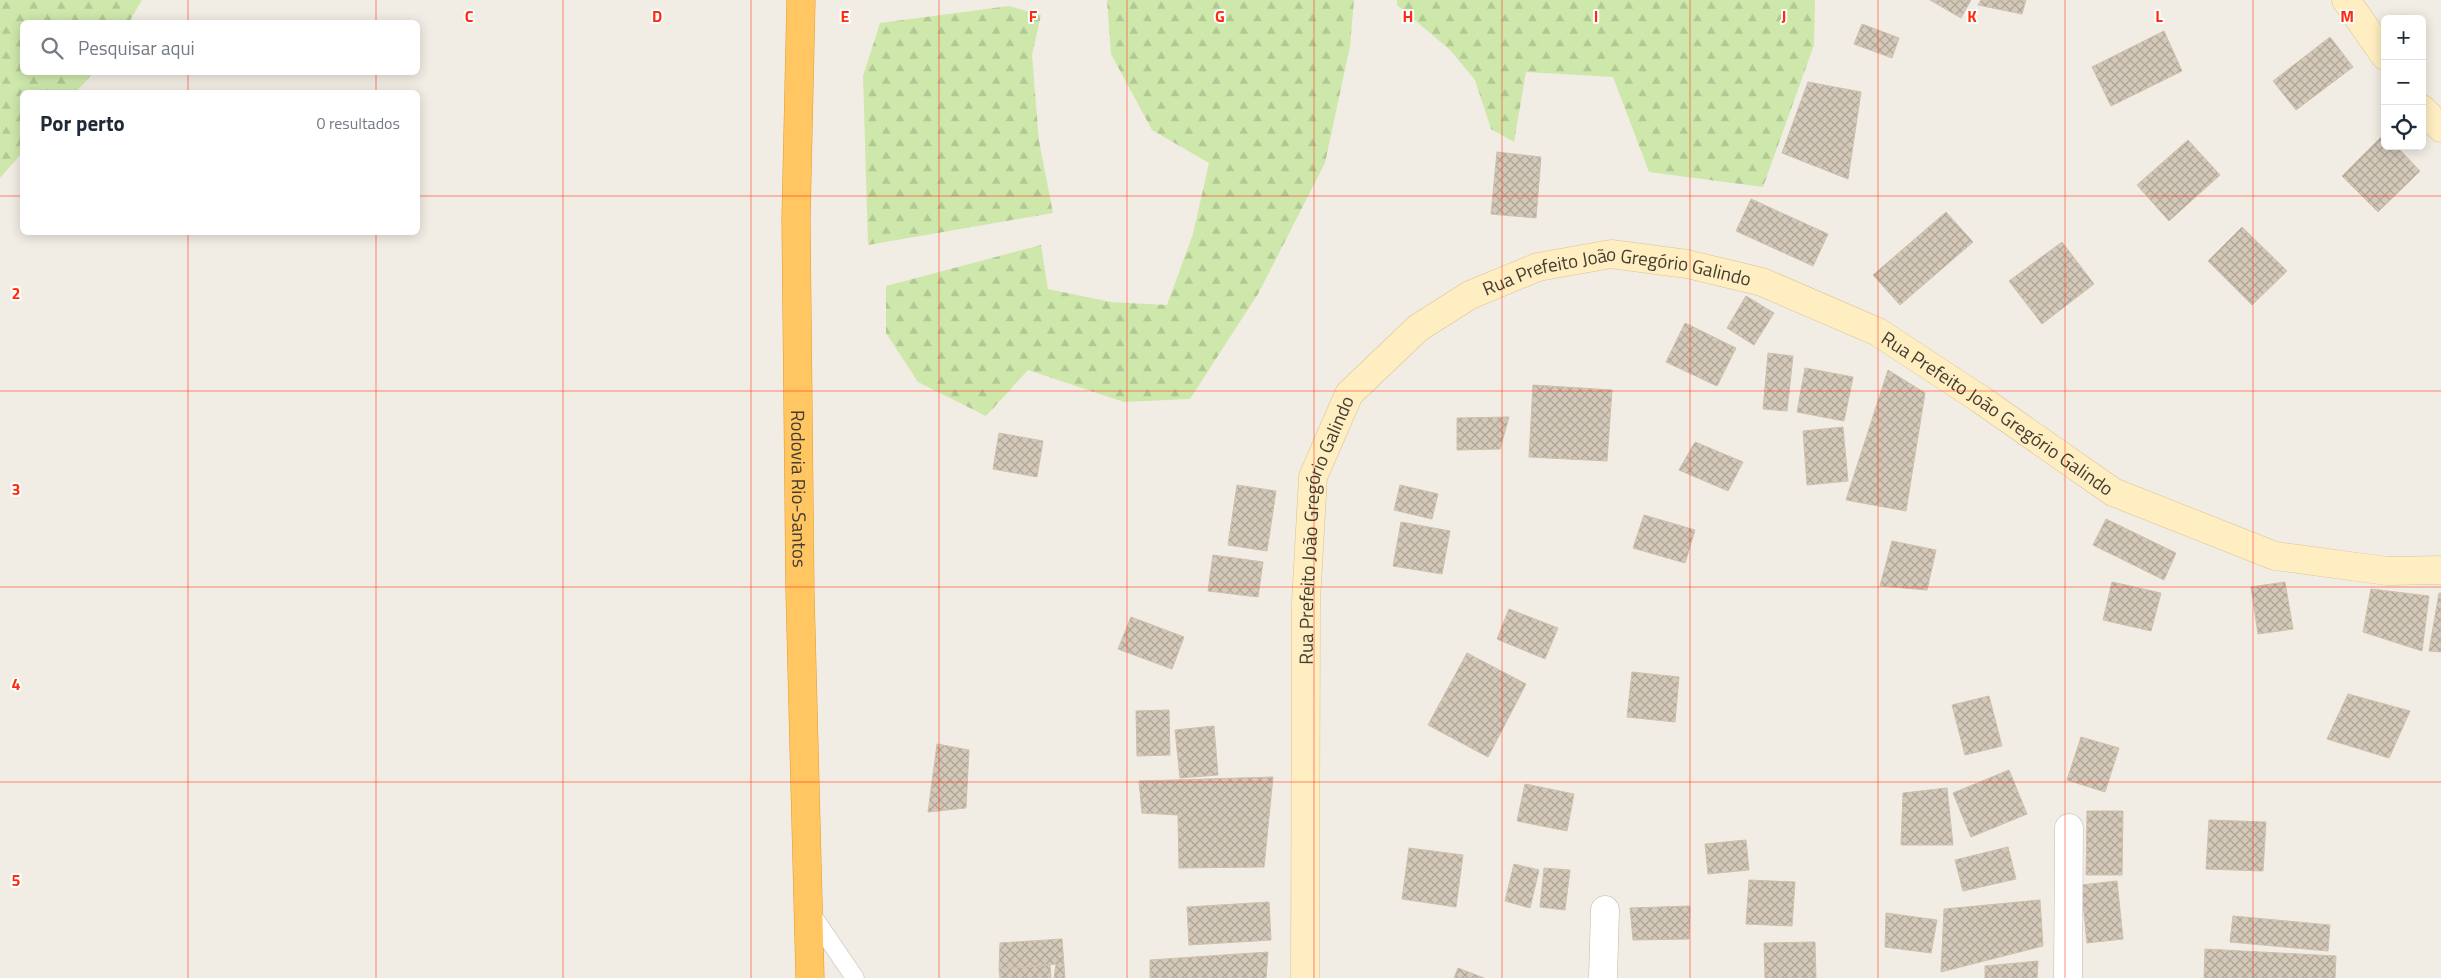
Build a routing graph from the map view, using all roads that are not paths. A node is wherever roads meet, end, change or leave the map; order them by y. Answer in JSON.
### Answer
{"nodes":[{"id":1,"x":801,"y":0,"type":"edge"},
{"id":2,"x":2346,"y":0,"type":"edge"},
{"id":3,"x":2381,"y":50,"type":"edge"},
{"id":4,"x":2426,"y":113,"type":"edge"},
{"id":5,"x":2441,"y":128,"type":"edge"},
{"id":6,"x":2441,"y":570,"type":"edge"},
{"id":7,"x":2069,"y":828,"type":"dead end"},
{"id":8,"x":807,"y":908,"type":"junction"},
{"id":9,"x":1605,"y":910,"type":"dead end"},
{"id":10,"x":810,"y":978,"type":"edge"},
{"id":11,"x":855,"y":978,"type":"edge"},
{"id":12,"x":1305,"y":978,"type":"edge"},
{"id":13,"x":1603,"y":978,"type":"edge"},
{"id":14,"x":2068,"y":978,"type":"edge"}],
"edges":[{"from":1,"to":8,"type":"highway","name":"Rodovia Rio-Santos"},
{"from":2,"to":3,"type":"main road"},
{"from":4,"to":5,"type":"main road"},
{"from":6,"to":12,"type":"main road","name":"Rua Prefeito João Gregório Galindo"},
{"from":7,"to":14,"type":"street"},
{"from":8,"to":10,"type":"highway","name":"Rodovia Rio-Santos"},
{"from":8,"to":11,"type":"lane"},
{"from":9,"to":13,"type":"street"}]}
